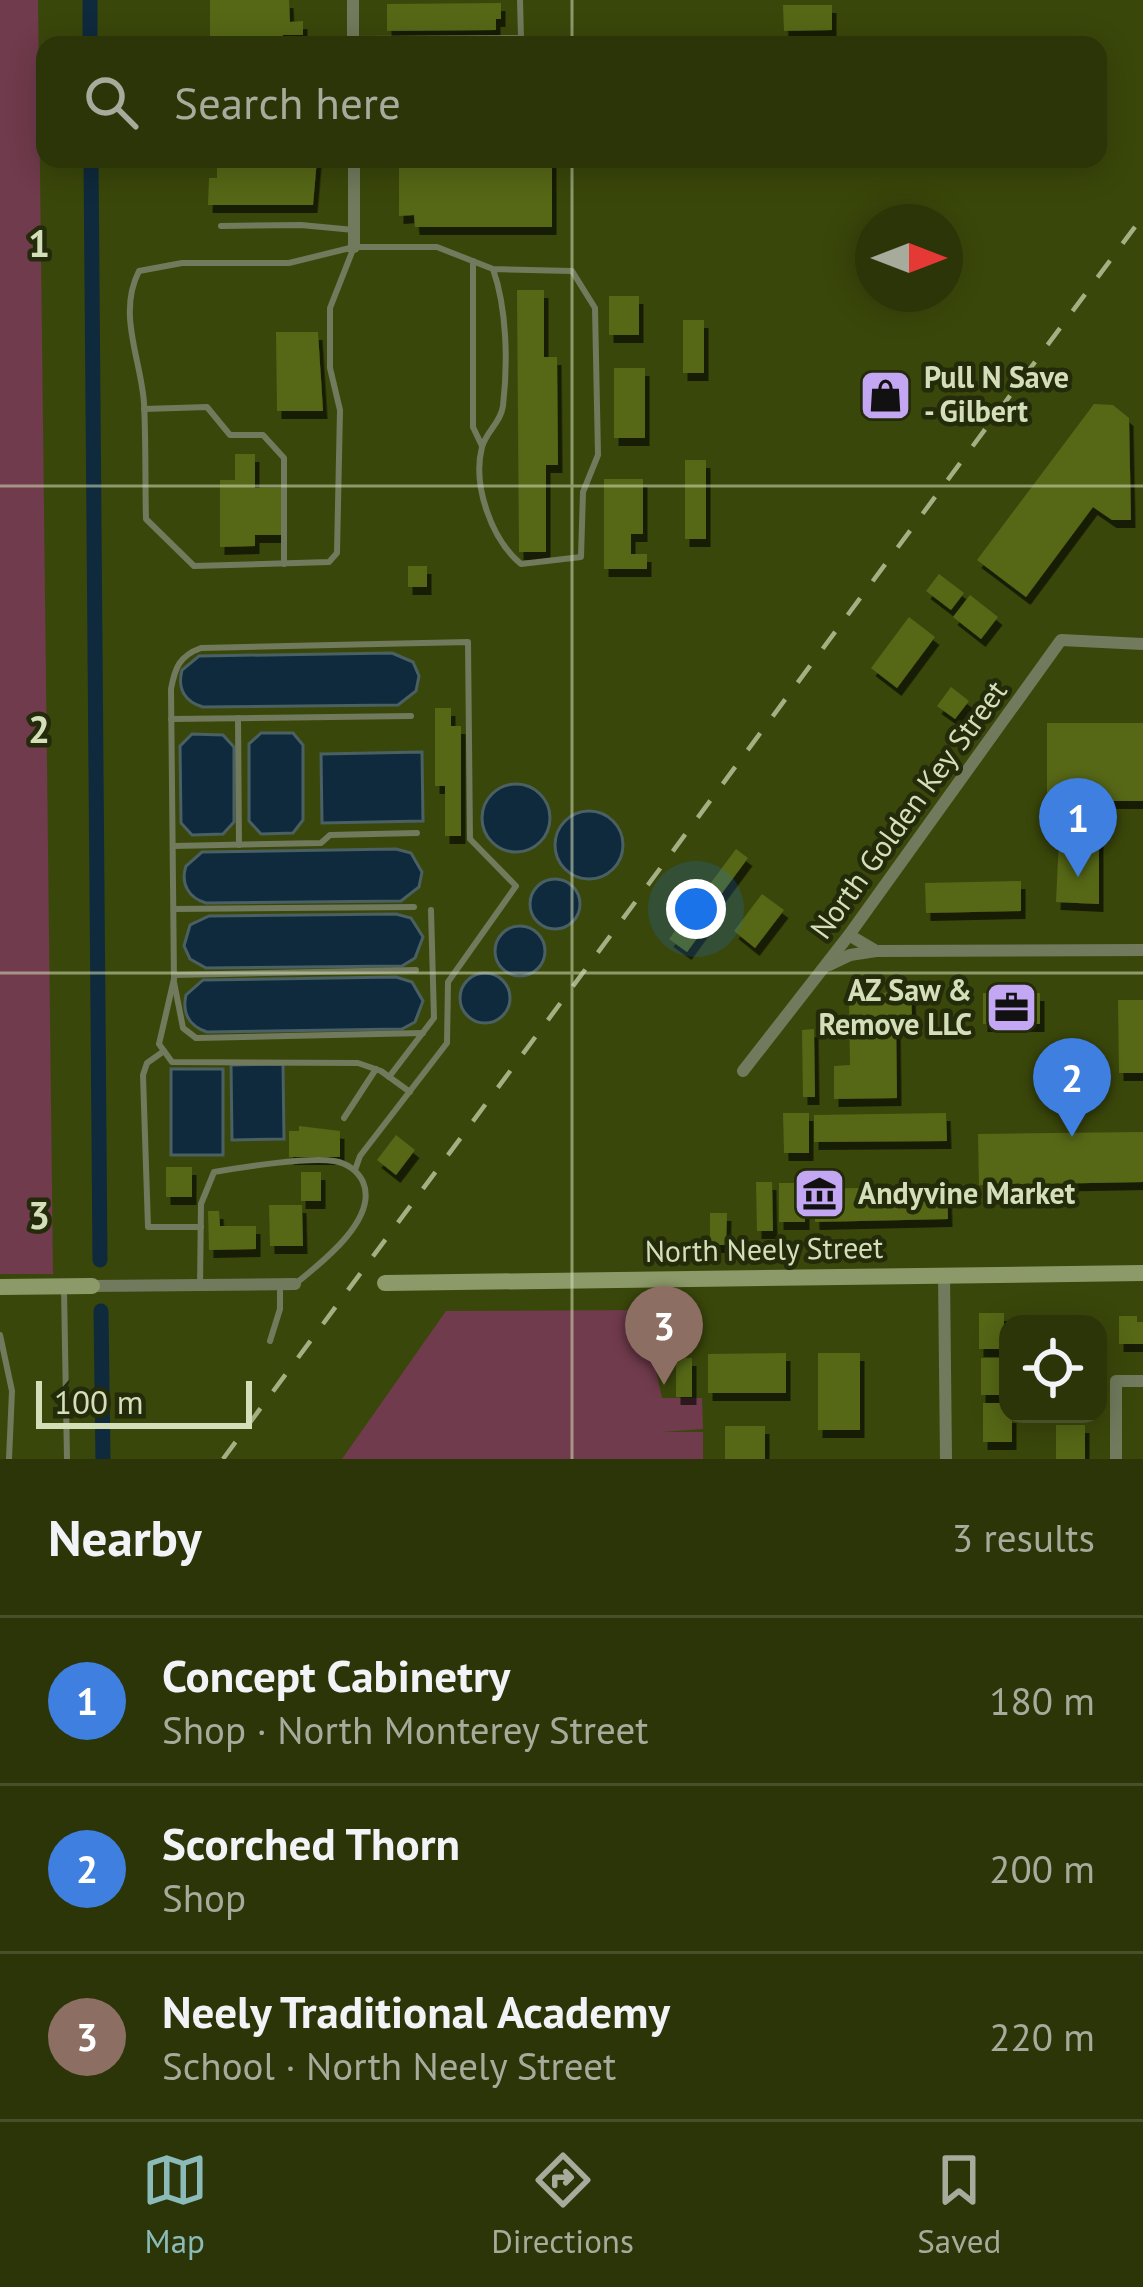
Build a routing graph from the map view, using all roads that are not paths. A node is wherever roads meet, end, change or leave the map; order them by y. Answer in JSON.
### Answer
{"nodes":[{"id":1,"x":353,"y":0,"type":"edge"},
{"id":2,"x":520,"y":0,"type":"edge"},
{"id":3,"x":353,"y":36,"type":"edge"},
{"id":4,"x":521,"y":36,"type":"edge"},
{"id":5,"x":354,"y":168,"type":"edge"},
{"id":6,"x":220,"y":226,"type":"dead end"},
{"id":7,"x":354,"y":230,"type":"junction"},
{"id":8,"x":354,"y":247,"type":"junction"},
{"id":9,"x":472,"y":261,"type":"junction"},
{"id":10,"x":493,"y":268,"type":"junction"},
{"id":11,"x":144,"y":409,"type":"junction"},
{"id":12,"x":482,"y":446,"type":"junction"},
{"id":13,"x":284,"y":564,"type":"junction"},
{"id":14,"x":1143,"y":644,"type":"edge"},
{"id":15,"x":411,"y":716,"type":"dead end"},
{"id":16,"x":238,"y":718,"type":"junction"},
{"id":17,"x":172,"y":719,"type":"junction"},
{"id":18,"x":417,"y":833,"type":"dead end"},
{"id":19,"x":239,"y":845,"type":"junction"},
{"id":20,"x":173,"y":846,"type":"junction"},
{"id":21,"x":414,"y":907,"type":"dead end"},
{"id":22,"x":174,"y":910,"type":"junction"},
{"id":23,"x":431,"y":910,"type":"dead end"},
{"id":24,"x":849,"y":935,"type":"junction"},
{"id":25,"x":1143,"y":950,"type":"edge"},
{"id":26,"x":876,"y":951,"type":"junction"},
{"id":27,"x":823,"y":968,"type":"junction"},
{"id":28,"x":416,"y":970,"type":"dead end"},
{"id":29,"x":174,"y":977,"type":"junction"},
{"id":30,"x":423,"y":1034,"type":"junction"},
{"id":31,"x":164,"y":1051,"type":"junction"},
{"id":32,"x":376,"y":1070,"type":"junction"},
{"id":33,"x":742,"y":1071,"type":"dead end"},
{"id":34,"x":389,"y":1077,"type":"junction"},
{"id":35,"x":410,"y":1092,"type":"junction"},
{"id":36,"x":344,"y":1118,"type":"dead end"},
{"id":37,"x":356,"y":1170,"type":"junction"},
{"id":38,"x":201,"y":1227,"type":"junction"},
{"id":39,"x":1143,"y":1273,"type":"edge"},
{"id":40,"x":944,"y":1274,"type":"junction"},
{"id":41,"x":386,"y":1283,"type":"dead end"},
{"id":42,"x":279,"y":1284,"type":"junction"},
{"id":43,"x":295,"y":1284,"type":"joint"},
{"id":44,"x":200,"y":1285,"type":"junction"},
{"id":45,"x":92,"y":1286,"type":"joint"},
{"id":46,"x":0,"y":1287,"type":"edge"},
{"id":47,"x":64,"y":1287,"type":"junction"},
{"id":48,"x":0,"y":1335,"type":"edge"},
{"id":49,"x":270,"y":1341,"type":"dead end"},
{"id":50,"x":1143,"y":1381,"type":"edge"},
{"id":51,"x":9,"y":1459,"type":"edge"},
{"id":52,"x":67,"y":1459,"type":"edge"},
{"id":53,"x":946,"y":1459,"type":"edge"},
{"id":54,"x":1116,"y":1459,"type":"edge"}],
"edges":[{"from":1,"to":3,"type":"street"},
{"from":2,"to":4,"type":"lane"},
{"from":5,"to":7,"type":"street"},
{"from":6,"to":7,"type":"lane"},
{"from":7,"to":8,"type":"street"},
{"from":8,"to":9,"type":"lane"},
{"from":8,"to":11,"type":"lane"},
{"from":8,"to":13,"type":"lane"},
{"from":9,"to":10,"type":"lane"},
{"from":9,"to":12,"type":"lane"},
{"from":10,"to":12,"type":"lane"},
{"from":10,"to":12,"type":"lane"},
{"from":11,"to":13,"type":"lane"},
{"from":11,"to":13,"type":"lane"},
{"from":14,"to":24,"type":"street","name":"North Golden Key Street"},
{"from":15,"to":16,"type":"lane"},
{"from":16,"to":17,"type":"lane"},
{"from":16,"to":19,"type":"lane"},
{"from":17,"to":20,"type":"lane"},
{"from":17,"to":35,"type":"lane"},
{"from":18,"to":19,"type":"lane"},
{"from":19,"to":20,"type":"lane"},
{"from":20,"to":22,"type":"lane"},
{"from":21,"to":22,"type":"lane"},
{"from":22,"to":29,"type":"lane"},
{"from":23,"to":30,"type":"lane"},
{"from":24,"to":26,"type":"street"},
{"from":24,"to":27,"type":"street","name":"North Golden Key Street"},
{"from":25,"to":26,"type":"street"},
{"from":26,"to":27,"type":"street"},
{"from":27,"to":33,"type":"street","name":"North Golden Key Street"},
{"from":28,"to":29,"type":"lane"},
{"from":29,"to":30,"type":"lane"},
{"from":29,"to":31,"type":"lane"},
{"from":30,"to":34,"type":"lane"},
{"from":31,"to":32,"type":"lane"},
{"from":31,"to":38,"type":"lane"},
{"from":32,"to":34,"type":"lane"},
{"from":32,"to":36,"type":"lane"},
{"from":34,"to":35,"type":"lane"},
{"from":35,"to":37,"type":"lane"},
{"from":37,"to":38,"type":"lane"},
{"from":37,"to":43,"type":"lane"},
{"from":38,"to":44,"type":"lane"},
{"from":39,"to":40,"type":"street","name":"North Neely Street"},
{"from":40,"to":41,"type":"street","name":"North Neely Street"},
{"from":40,"to":53,"type":"street"},
{"from":42,"to":43,"type":"street"},
{"from":42,"to":44,"type":"street"},
{"from":42,"to":49,"type":"lane"},
{"from":44,"to":45,"type":"street"},
{"from":45,"to":47,"type":"street"},
{"from":46,"to":47,"type":"street"},
{"from":47,"to":52,"type":"lane"},
{"from":48,"to":51,"type":"lane"},
{"from":50,"to":54,"type":"street"}]}
